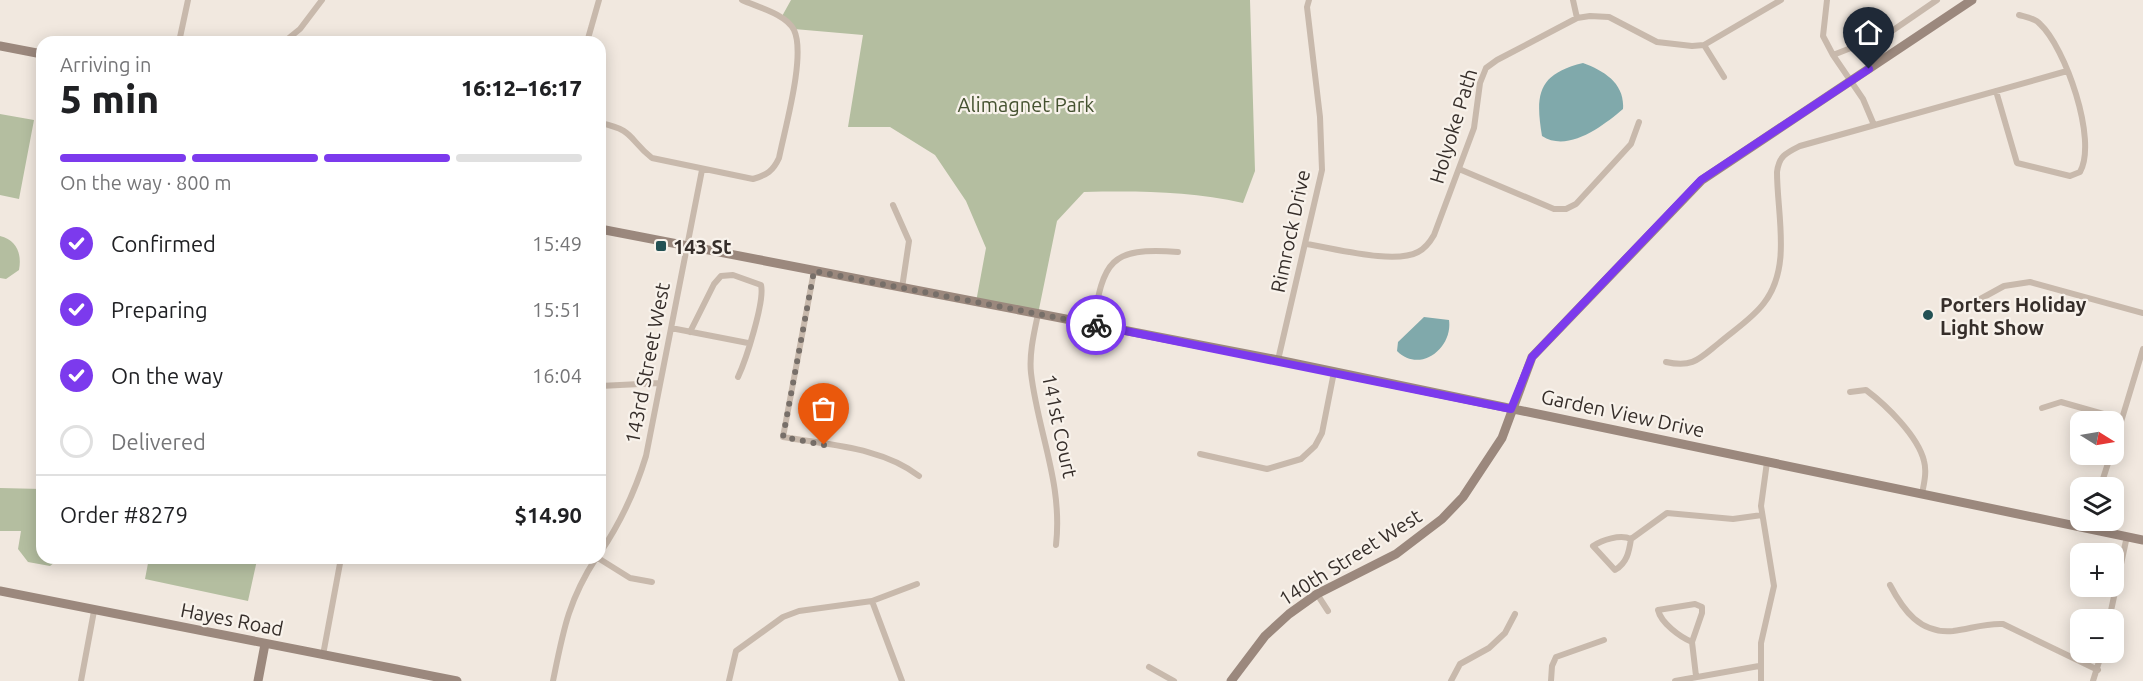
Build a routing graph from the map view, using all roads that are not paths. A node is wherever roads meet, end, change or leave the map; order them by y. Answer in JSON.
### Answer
{"nodes":[{"id":1,"x":188,"y":0,"type":"edge"},
{"id":2,"x":322,"y":0,"type":"edge"},
{"id":3,"x":599,"y":0,"type":"edge"},
{"id":4,"x":742,"y":0,"type":"edge"},
{"id":5,"x":1309,"y":0,"type":"edge"},
{"id":6,"x":1573,"y":0,"type":"edge"},
{"id":7,"x":1780,"y":0,"type":"edge"},
{"id":8,"x":1827,"y":0,"type":"edge"},
{"id":9,"x":1937,"y":0,"type":"edge"},
{"id":10,"x":1972,"y":0,"type":"edge"},
{"id":11,"x":2019,"y":15,"type":"dead end"},
{"id":12,"x":1577,"y":18,"type":"junction"},
{"id":13,"x":180,"y":36,"type":"edge"},
{"id":14,"x":291,"y":36,"type":"edge"},
{"id":15,"x":589,"y":36,"type":"edge"},
{"id":16,"x":1704,"y":45,"type":"junction"},
{"id":17,"x":0,"y":46,"type":"edge"},
{"id":18,"x":36,"y":53,"type":"edge"},
{"id":19,"x":1833,"y":55,"type":"junction"},
{"id":20,"x":2067,"y":71,"type":"junction"},
{"id":21,"x":1724,"y":77,"type":"dead end"},
{"id":22,"x":1850,"y":81,"type":"junction"},
{"id":23,"x":1996,"y":91,"type":"junction"},
{"id":24,"x":1639,"y":122,"type":"dead end"},
{"id":25,"x":606,"y":124,"type":"edge"},
{"id":26,"x":1874,"y":125,"type":"junction"},
{"id":27,"x":1459,"y":169,"type":"junction"},
{"id":28,"x":702,"y":170,"type":"junction"},
{"id":29,"x":893,"y":205,"type":"dead end"},
{"id":30,"x":606,"y":230,"type":"edge"},
{"id":31,"x":1306,"y":244,"type":"junction"},
{"id":32,"x":687,"y":246,"type":"junction"},
{"id":33,"x":1178,"y":252,"type":"dead end"},
{"id":34,"x":814,"y":271,"type":"junction"},
{"id":35,"x":902,"y":288,"type":"junction"},
{"id":36,"x":1973,"y":303,"type":"dead end"},
{"id":37,"x":1038,"y":314,"type":"junction"},
{"id":38,"x":2143,"y":314,"type":"edge"},
{"id":39,"x":1093,"y":324,"type":"junction"},
{"id":40,"x":671,"y":328,"type":"junction"},
{"id":41,"x":690,"y":332,"type":"junction"},
{"id":42,"x":748,"y":343,"type":"junction"},
{"id":43,"x":2143,"y":349,"type":"edge"},
{"id":44,"x":1278,"y":360,"type":"junction"},
{"id":45,"x":1666,"y":362,"type":"dead end"},
{"id":46,"x":1334,"y":372,"type":"junction"},
{"id":47,"x":738,"y":377,"type":"dead end"},
{"id":48,"x":660,"y":383,"type":"junction"},
{"id":49,"x":606,"y":386,"type":"edge"},
{"id":50,"x":1850,"y":392,"type":"dead end"},
{"id":51,"x":2042,"y":408,"type":"dead end"},
{"id":52,"x":1511,"y":409,"type":"junction"},
{"id":53,"x":2093,"y":411,"type":"edge"},
{"id":54,"x":2124,"y":411,"type":"edge"},
{"id":55,"x":1200,"y":454,"type":"dead end"},
{"id":56,"x":1767,"y":462,"type":"junction"},
{"id":57,"x":919,"y":476,"type":"dead end"},
{"id":58,"x":1922,"y":494,"type":"junction"},
{"id":59,"x":1762,"y":515,"type":"junction"},
{"id":60,"x":2070,"y":521,"type":"edge"},
{"id":61,"x":2111,"y":531,"type":"edge"},
{"id":62,"x":2127,"y":536,"type":"junction"},
{"id":63,"x":1631,"y":539,"type":"junction"},
{"id":64,"x":2143,"y":540,"type":"edge"},
{"id":65,"x":606,"y":544,"type":"edge"},
{"id":66,"x":1056,"y":545,"type":"dead end"},
{"id":67,"x":606,"y":563,"type":"edge"},
{"id":68,"x":340,"y":564,"type":"edge"},
{"id":69,"x":593,"y":564,"type":"edge"},
{"id":70,"x":652,"y":582,"type":"dead end"},
{"id":71,"x":917,"y":584,"type":"dead end"},
{"id":72,"x":1890,"y":585,"type":"dead end"},
{"id":73,"x":0,"y":591,"type":"edge"},
{"id":74,"x":1317,"y":594,"type":"junction"},
{"id":75,"x":872,"y":601,"type":"junction"},
{"id":76,"x":2111,"y":609,"type":"edge"},
{"id":77,"x":94,"y":611,"type":"junction"},
{"id":78,"x":1328,"y":611,"type":"dead end"},
{"id":79,"x":1515,"y":614,"type":"dead end"},
{"id":80,"x":1604,"y":640,"type":"dead end"},
{"id":81,"x":1692,"y":642,"type":"junction"},
{"id":82,"x":265,"y":644,"type":"junction"},
{"id":83,"x":322,"y":655,"type":"junction"},
{"id":84,"x":2100,"y":663,"type":"edge"},
{"id":85,"x":1759,"y":666,"type":"junction"},
{"id":86,"x":1149,"y":667,"type":"dead end"},
{"id":87,"x":2098,"y":670,"type":"junction"},
{"id":88,"x":1696,"y":676,"type":"junction"},
{"id":89,"x":81,"y":681,"type":"edge"},
{"id":90,"x":258,"y":681,"type":"edge"},
{"id":91,"x":457,"y":681,"type":"edge"},
{"id":92,"x":553,"y":681,"type":"edge"},
{"id":93,"x":729,"y":681,"type":"edge"},
{"id":94,"x":902,"y":681,"type":"edge"},
{"id":95,"x":1174,"y":681,"type":"edge"},
{"id":96,"x":1231,"y":681,"type":"edge"},
{"id":97,"x":1451,"y":681,"type":"edge"},
{"id":98,"x":1551,"y":681,"type":"edge"},
{"id":99,"x":1675,"y":681,"type":"edge"},
{"id":100,"x":1761,"y":681,"type":"edge"},
{"id":101,"x":2093,"y":681,"type":"edge"}],
"edges":[{"from":1,"to":13,"type":"street"},
{"from":2,"to":14,"type":"street"},
{"from":3,"to":15,"type":"street"},
{"from":4,"to":28,"type":"street"},
{"from":5,"to":31,"type":"street","name":"Rimrock Drive"},
{"from":6,"to":12,"type":"street"},
{"from":7,"to":16,"type":"street","name":"Holyoke Path"},
{"from":8,"to":19,"type":"street"},
{"from":9,"to":19,"type":"street"},
{"from":10,"to":22,"type":"street","name":"140th Street West"},
{"from":11,"to":20,"type":"street"},
{"from":12,"to":16,"type":"street","name":"Holyoke Path"},
{"from":12,"to":27,"type":"street","name":"Holyoke Path"},
{"from":16,"to":21,"type":"street"},
{"from":17,"to":18,"type":"street"},
{"from":19,"to":22,"type":"street"},
{"from":20,"to":23,"type":"street"},
{"from":20,"to":23,"type":"street"},
{"from":22,"to":26,"type":"street"},
{"from":22,"to":52,"type":"street","name":"140th Street West"},
{"from":23,"to":26,"type":"street"},
{"from":24,"to":27,"type":"street"},
{"from":25,"to":28,"type":"street"},
{"from":26,"to":45,"type":"street"},
{"from":27,"to":31,"type":"street","name":"Holyoke Path"},
{"from":28,"to":32,"type":"street","name":"143rd Street West"},
{"from":29,"to":35,"type":"street"},
{"from":30,"to":32,"type":"street","name":"Garden View Drive"},
{"from":31,"to":44,"type":"street","name":"Rimrock Drive"},
{"from":32,"to":34,"type":"street","name":"Garden View Drive"},
{"from":32,"to":40,"type":"street","name":"143rd Street West"},
{"from":33,"to":39,"type":"street"},
{"from":34,"to":35,"type":"street","name":"Garden View Drive"},
{"from":34,"to":57,"type":"street"},
{"from":35,"to":37,"type":"street","name":"Garden View Drive"},
{"from":36,"to":38,"type":"street"},
{"from":37,"to":39,"type":"street","name":"Garden View Drive"},
{"from":37,"to":66,"type":"street","name":"141st Court"},
{"from":39,"to":44,"type":"street","name":"Garden View Drive"},
{"from":40,"to":41,"type":"street"},
{"from":40,"to":48,"type":"street","name":"143rd Street West"},
{"from":41,"to":42,"type":"street"},
{"from":41,"to":42,"type":"street"},
{"from":42,"to":47,"type":"street"},
{"from":43,"to":54,"type":"street"},
{"from":44,"to":46,"type":"street","name":"Garden View Drive"},
{"from":46,"to":52,"type":"street","name":"Garden View Drive"},
{"from":46,"to":55,"type":"street"},
{"from":48,"to":49,"type":"street"},
{"from":48,"to":65,"type":"street","name":"143rd Street West"},
{"from":50,"to":58,"type":"street"},
{"from":51,"to":53,"type":"street"},
{"from":52,"to":56,"type":"street","name":"Garden View Drive"},
{"from":52,"to":74,"type":"street","name":"140th Street West"},
{"from":56,"to":58,"type":"street","name":"Garden View Drive"},
{"from":56,"to":59,"type":"street"},
{"from":58,"to":60,"type":"street","name":"Garden View Drive"},
{"from":59,"to":63,"type":"street"},
{"from":59,"to":85,"type":"street"},
{"from":61,"to":62,"type":"street","name":"Garden View Drive"},
{"from":62,"to":64,"type":"street","name":"Garden View Drive"},
{"from":62,"to":76,"type":"street"},
{"from":63,"to":63,"type":"street"},
{"from":67,"to":70,"type":"street"},
{"from":68,"to":83,"type":"street"},
{"from":69,"to":92,"type":"street"},
{"from":71,"to":75,"type":"street"},
{"from":72,"to":87,"type":"street"},
{"from":73,"to":77,"type":"street","name":"Hayes Road"},
{"from":74,"to":78,"type":"street"},
{"from":74,"to":96,"type":"street","name":"140th Street West"},
{"from":75,"to":93,"type":"street"},
{"from":75,"to":94,"type":"street"},
{"from":77,"to":82,"type":"street","name":"Hayes Road"},
{"from":77,"to":89,"type":"street"},
{"from":79,"to":97,"type":"street"},
{"from":80,"to":98,"type":"street"},
{"from":81,"to":81,"type":"street"},
{"from":81,"to":88,"type":"street"},
{"from":82,"to":83,"type":"street","name":"Hayes Road"},
{"from":82,"to":90,"type":"street"},
{"from":83,"to":91,"type":"street","name":"Hayes Road"},
{"from":84,"to":87,"type":"street"},
{"from":85,"to":88,"type":"street"},
{"from":85,"to":100,"type":"street"},
{"from":86,"to":95,"type":"street"},
{"from":87,"to":101,"type":"street"},
{"from":88,"to":99,"type":"street"}]}
